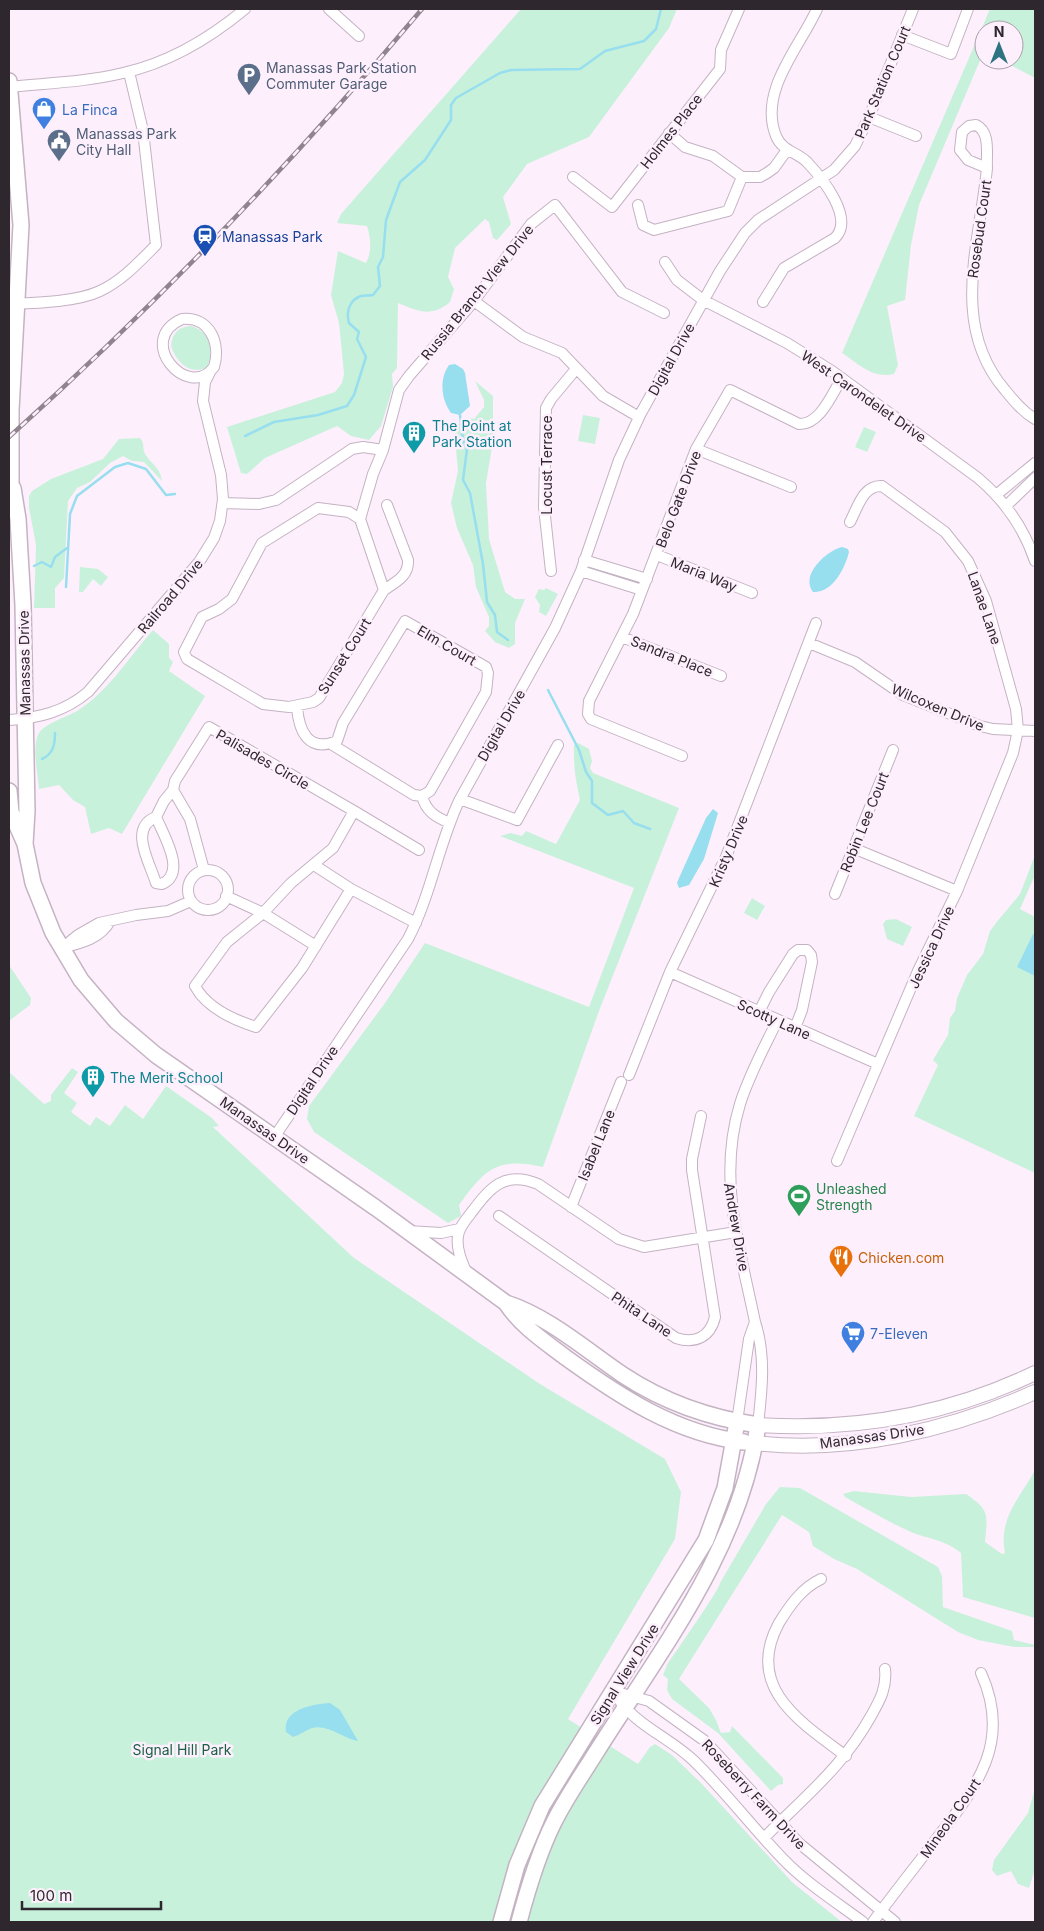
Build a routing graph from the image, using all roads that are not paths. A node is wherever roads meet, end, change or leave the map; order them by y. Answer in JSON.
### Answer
{"nodes":[{"id":1,"x":245,"y":9,"type":"edge"},
{"id":2,"x":329,"y":9,"type":"edge"},
{"id":3,"x":739,"y":9,"type":"edge"},
{"id":4,"x":818,"y":9,"type":"edge"},
{"id":5,"x":913,"y":9,"type":"edge"},
{"id":6,"x":968,"y":9,"type":"edge"},
{"id":7,"x":232,"y":13,"type":"edge"},
{"id":8,"x":902,"y":35,"type":"junction"},
{"id":9,"x":359,"y":36,"type":"dead end"},
{"id":10,"x":128,"y":72,"type":"junction"},
{"id":11,"x":9,"y":81,"type":"edge"},
{"id":12,"x":9,"y":87,"type":"edge"},
{"id":13,"x":869,"y":117,"type":"junction"},
{"id":14,"x":669,"y":133,"type":"junction"},
{"id":15,"x":916,"y":136,"type":"dead end"},
{"id":16,"x":787,"y":150,"type":"junction"},
{"id":17,"x":987,"y":168,"type":"dead end"},
{"id":18,"x":742,"y":176,"type":"junction"},
{"id":19,"x":573,"y":177,"type":"dead end"},
{"id":20,"x":821,"y":180,"type":"junction"},
{"id":21,"x":638,"y":205,"type":"dead end"},
{"id":22,"x":665,"y":262,"type":"dead end"},
{"id":23,"x":703,"y":300,"type":"junction"},
{"id":24,"x":474,"y":301,"type":"junction"},
{"id":25,"x":763,"y":302,"type":"dead end"},
{"id":26,"x":13,"y":304,"type":"edge"},
{"id":27,"x":664,"y":313,"type":"dead end"},
{"id":28,"x":576,"y":369,"type":"junction"},
{"id":29,"x":210,"y":372,"type":"junction"},
{"id":30,"x":184,"y":375,"type":"junction"},
{"id":31,"x":842,"y":378,"type":"junction"},
{"id":32,"x":203,"y":401,"type":"junction"},
{"id":33,"x":10,"y":404,"type":"edge"},
{"id":34,"x":639,"y":417,"type":"junction"},
{"id":35,"x":1035,"y":419,"type":"edge"},
{"id":36,"x":696,"y":449,"type":"junction"},
{"id":37,"x":383,"y":450,"type":"junction"},
{"id":38,"x":1035,"y":463,"type":"edge"},
{"id":39,"x":1035,"y":478,"type":"edge"},
{"id":40,"x":11,"y":482,"type":"junction"},
{"id":41,"x":791,"y":487,"type":"dead end"},
{"id":42,"x":996,"y":495,"type":"junction"},
{"id":43,"x":9,"y":501,"type":"edge"},
{"id":44,"x":223,"y":503,"type":"junction"},
{"id":45,"x":388,"y":505,"type":"dead end"},
{"id":46,"x":1006,"y":506,"type":"junction"},
{"id":47,"x":360,"y":519,"type":"junction"},
{"id":48,"x":850,"y":522,"type":"dead end"},
{"id":49,"x":657,"y":555,"type":"junction"},
{"id":50,"x":584,"y":560,"type":"junction"},
{"id":51,"x":1035,"y":561,"type":"edge"},
{"id":52,"x":551,"y":571,"type":"dead end"},
{"id":53,"x":581,"y":571,"type":"junction"},
{"id":54,"x":647,"y":579,"type":"junction"},
{"id":55,"x":384,"y":590,"type":"junction"},
{"id":56,"x":642,"y":590,"type":"junction"},
{"id":57,"x":752,"y":593,"type":"dead end"},
{"id":58,"x":816,"y":623,"type":"dead end"},
{"id":59,"x":622,"y":637,"type":"junction"},
{"id":60,"x":809,"y":643,"type":"junction"},
{"id":61,"x":721,"y":676,"type":"dead end"},
{"id":62,"x":297,"y":707,"type":"junction"},
{"id":63,"x":25,"y":719,"type":"junction"},
{"id":64,"x":9,"y":720,"type":"edge"},
{"id":65,"x":1018,"y":730,"type":"junction"},
{"id":66,"x":1035,"y":731,"type":"edge"},
{"id":67,"x":331,"y":744,"type":"junction"},
{"id":68,"x":558,"y":745,"type":"dead end"},
{"id":69,"x":893,"y":750,"type":"dead end"},
{"id":70,"x":682,"y":756,"type":"dead end"},
{"id":71,"x":173,"y":790,"type":"junction"},
{"id":72,"x":9,"y":791,"type":"edge"},
{"id":73,"x":422,"y":796,"type":"junction"},
{"id":74,"x":460,"y":799,"type":"junction"},
{"id":75,"x":354,"y":811,"type":"junction"},
{"id":76,"x":156,"y":817,"type":"junction"},
{"id":77,"x":450,"y":823,"type":"junction"},
{"id":78,"x":25,"y":844,"type":"junction"},
{"id":79,"x":853,"y":848,"type":"junction"},
{"id":80,"x":419,"y":850,"type":"dead end"},
{"id":81,"x":314,"y":865,"type":"junction"},
{"id":82,"x":204,"y":870,"type":"junction"},
{"id":83,"x":351,"y":889,"type":"junction"},
{"id":84,"x":957,"y":892,"type":"junction"},
{"id":85,"x":835,"y":894,"type":"dead end"},
{"id":86,"x":226,"y":896,"type":"junction"},
{"id":87,"x":191,"y":900,"type":"junction"},
{"id":88,"x":263,"y":913,"type":"junction"},
{"id":89,"x":416,"y":923,"type":"junction"},
{"id":90,"x":316,"y":946,"type":"junction"},
{"id":91,"x":61,"y":948,"type":"junction"},
{"id":92,"x":670,"y":972,"type":"junction"},
{"id":93,"x":759,"y":1012,"type":"junction"},
{"id":94,"x":777,"y":1020,"type":"junction"},
{"id":95,"x":795,"y":1028,"type":"junction"},
{"id":96,"x":878,"y":1064,"type":"junction"},
{"id":97,"x":625,"y":1079,"type":"joint"},
{"id":98,"x":701,"y":1116,"type":"dead end"},
{"id":99,"x":275,"y":1136,"type":"junction"},
{"id":100,"x":837,"y":1161,"type":"dead end"},
{"id":101,"x":571,"y":1207,"type":"junction"},
{"id":102,"x":500,"y":1216,"type":"dead end"},
{"id":103,"x":459,"y":1229,"type":"junction"},
{"id":104,"x":408,"y":1231,"type":"junction"},
{"id":105,"x":736,"y":1232,"type":"junction"},
{"id":106,"x":703,"y":1238,"type":"junction"},
{"id":107,"x":467,"y":1275,"type":"junction"},
{"id":108,"x":506,"y":1303,"type":"junction"},
{"id":109,"x":755,"y":1322,"type":"junction"},
{"id":110,"x":1035,"y":1373,"type":"edge"},
{"id":111,"x":1035,"y":1392,"type":"edge"},
{"id":112,"x":737,"y":1422,"type":"junction"},
{"id":113,"x":758,"y":1425,"type":"junction"},
{"id":114,"x":734,"y":1440,"type":"junction"},
{"id":115,"x":755,"y":1443,"type":"junction"},
{"id":116,"x":821,"y":1580,"type":"dead end"},
{"id":117,"x":885,"y":1669,"type":"dead end"},
{"id":118,"x":981,"y":1673,"type":"dead end"},
{"id":119,"x":613,"y":1691,"type":"junction"},
{"id":120,"x":628,"y":1702,"type":"junction"},
{"id":121,"x":846,"y":1756,"type":"junction"},
{"id":122,"x":779,"y":1823,"type":"junction"},
{"id":123,"x":764,"y":1838,"type":"junction"},
{"id":124,"x":881,"y":1911,"type":"junction"},
{"id":125,"x":501,"y":1922,"type":"edge"},
{"id":126,"x":520,"y":1922,"type":"edge"},
{"id":127,"x":863,"y":1922,"type":"edge"},
{"id":128,"x":873,"y":1922,"type":"edge"},
{"id":129,"x":894,"y":1922,"type":"edge"}],
"edges":[{"from":1,"to":7,"type":"street"},
{"from":2,"to":9,"type":"street"},
{"from":3,"to":14,"type":"street","name":"Holmes Place"},
{"from":4,"to":16,"type":"street"},
{"from":5,"to":8,"type":"street","name":"Park Station Court"},
{"from":6,"to":8,"type":"street"},
{"from":7,"to":10,"type":"street"},
{"from":8,"to":13,"type":"street","name":"Park Station Court"},
{"from":10,"to":12,"type":"street"},
{"from":10,"to":26,"type":"street"},
{"from":11,"to":12,"type":"main road","name":"Manassas Drive"},
{"from":12,"to":26,"type":"main road","name":"Manassas Drive"},
{"from":13,"to":15,"type":"street"},
{"from":13,"to":20,"type":"street","name":"Park Station Court"},
{"from":14,"to":18,"type":"street"},
{"from":14,"to":19,"type":"street","name":"Holmes Place"},
{"from":16,"to":18,"type":"street"},
{"from":16,"to":20,"type":"street"},
{"from":17,"to":35,"type":"street","name":"Rosebud Court"},
{"from":18,"to":21,"type":"street"},
{"from":20,"to":23,"type":"street","name":"Park Station Court"},
{"from":20,"to":25,"type":"street"},
{"from":22,"to":23,"type":"street","name":"West Carondelet Drive"},
{"from":23,"to":31,"type":"street","name":"West Carondelet Drive"},
{"from":23,"to":34,"type":"street","name":"Digital Drive"},
{"from":24,"to":27,"type":"street","name":"Russia Branch View Drive"},
{"from":24,"to":28,"type":"street"},
{"from":24,"to":37,"type":"street","name":"Russia Branch View Drive"},
{"from":26,"to":33,"type":"main road","name":"Manassas Drive"},
{"from":28,"to":34,"type":"street"},
{"from":28,"to":52,"type":"street","name":"Locust Terrace"},
{"from":29,"to":30,"type":"street"},
{"from":29,"to":30,"type":"street","name":"Railroad Drive"},
{"from":29,"to":32,"type":"street","name":"Railroad Drive"},
{"from":30,"to":32,"type":"street","name":"Railroad Drive"},
{"from":31,"to":36,"type":"street","name":"Belo Gate Drive"},
{"from":31,"to":42,"type":"street","name":"West Carondelet Drive"},
{"from":32,"to":44,"type":"street","name":"Railroad Drive"},
{"from":33,"to":40,"type":"main road","name":"Manassas Drive"},
{"from":34,"to":50,"type":"street","name":"Digital Drive"},
{"from":36,"to":41,"type":"street"},
{"from":36,"to":49,"type":"street","name":"Belo Gate Drive"},
{"from":37,"to":44,"type":"street"},
{"from":37,"to":47,"type":"street"},
{"from":38,"to":42,"type":"street"},
{"from":39,"to":46,"type":"street"},
{"from":40,"to":43,"type":"main road","name":"Manassas Drive"},
{"from":40,"to":63,"type":"main road","name":"Manassas Drive"},
{"from":42,"to":46,"type":"street","name":"West Carondelet Drive"},
{"from":44,"to":63,"type":"street","name":"Railroad Drive"},
{"from":45,"to":55,"type":"street"},
{"from":46,"to":51,"type":"street","name":"West Carondelet Drive"},
{"from":47,"to":55,"type":"street"},
{"from":47,"to":62,"type":"street","name":"Sunset Court"},
{"from":48,"to":65,"type":"street","name":"Lanae Lane"},
{"from":49,"to":54,"type":"street","name":"Belo Gate Drive"},
{"from":49,"to":57,"type":"street","name":"Maria Way"},
{"from":50,"to":53,"type":"street","name":"Digital Drive"},
{"from":50,"to":54,"type":"street"},
{"from":53,"to":56,"type":"street"},
{"from":53,"to":74,"type":"street","name":"Digital Drive"},
{"from":54,"to":56,"type":"street","name":"Belo Gate Drive"},
{"from":55,"to":62,"type":"street","name":"Sunset Court"},
{"from":56,"to":59,"type":"street","name":"Belo Gate Drive"},
{"from":58,"to":60,"type":"street","name":"Kristy Drive"},
{"from":59,"to":61,"type":"street","name":"Sandra Place"},
{"from":59,"to":70,"type":"street","name":"Belo Gate Drive"},
{"from":60,"to":65,"type":"street","name":"Wilcoxen Drive"},
{"from":60,"to":92,"type":"street","name":"Kristy Drive"},
{"from":62,"to":67,"type":"street"},
{"from":63,"to":64,"type":"street","name":"Railroad Drive"},
{"from":63,"to":78,"type":"main road","name":"Manassas Drive"},
{"from":65,"to":66,"type":"street","name":"Wilcoxen Drive"},
{"from":65,"to":84,"type":"street","name":"Jessica Drive"},
{"from":67,"to":73,"type":"street"},
{"from":67,"to":73,"type":"street","name":"Elm Court"},
{"from":68,"to":74,"type":"street"},
{"from":69,"to":79,"type":"street","name":"Robin Lee Court"},
{"from":71,"to":75,"type":"street","name":"Palisades Circle"},
{"from":71,"to":76,"type":"street","name":"Palisades Circle"},
{"from":71,"to":82,"type":"street"},
{"from":72,"to":78,"type":"main road","name":"Manassas Drive"},
{"from":73,"to":77,"type":"street"},
{"from":74,"to":77,"type":"street","name":"Digital Drive"},
{"from":75,"to":80,"type":"street","name":"Palisades Circle"},
{"from":75,"to":81,"type":"street"},
{"from":76,"to":76,"type":"street","name":"Palisades Circle"},
{"from":77,"to":89,"type":"street","name":"Digital Drive"},
{"from":78,"to":91,"type":"main road","name":"Manassas Drive"},
{"from":79,"to":84,"type":"street"},
{"from":79,"to":85,"type":"street","name":"Robin Lee Court"},
{"from":81,"to":83,"type":"street"},
{"from":81,"to":88,"type":"street"},
{"from":82,"to":86,"type":"street"},
{"from":82,"to":87,"type":"street"},
{"from":83,"to":89,"type":"street"},
{"from":83,"to":90,"type":"street"},
{"from":84,"to":96,"type":"street","name":"Jessica Drive"},
{"from":86,"to":87,"type":"street"},
{"from":86,"to":88,"type":"street"},
{"from":87,"to":91,"type":"street"},
{"from":88,"to":90,"type":"street"},
{"from":88,"to":90,"type":"street"},
{"from":89,"to":99,"type":"street","name":"Digital Drive"},
{"from":91,"to":99,"type":"main road","name":"Manassas Drive"},
{"from":92,"to":93,"type":"street","name":"Scotty Lane"},
{"from":92,"to":97,"type":"street","name":"Kristy Drive"},
{"from":93,"to":94,"type":"street","name":"Scotty Lane"},
{"from":93,"to":95,"type":"street"},
{"from":94,"to":95,"type":"street","name":"Scotty Lane"},
{"from":94,"to":105,"type":"street","name":"Andrew Drive"},
{"from":95,"to":96,"type":"street","name":"Scotty Lane"},
{"from":96,"to":100,"type":"street","name":"Jessica Drive"},
{"from":97,"to":101,"type":"street","name":"Isabel Lane"},
{"from":98,"to":106,"type":"street","name":"Phita Lane"},
{"from":99,"to":104,"type":"main road","name":"Manassas Drive"},
{"from":101,"to":103,"type":"street"},
{"from":101,"to":106,"type":"street"},
{"from":102,"to":106,"type":"street","name":"Phita Lane"},
{"from":103,"to":104,"type":"street"},
{"from":103,"to":107,"type":"street"},
{"from":104,"to":107,"type":"main road","name":"Manassas Drive"},
{"from":105,"to":106,"type":"street"},
{"from":105,"to":109,"type":"street","name":"Andrew Drive"},
{"from":107,"to":108,"type":"main road","name":"Manassas Drive"},
{"from":108,"to":112,"type":"main road","name":"Manassas Drive"},
{"from":108,"to":114,"type":"main road","name":"Manassas Drive"},
{"from":109,"to":112,"type":"street","name":"Andrew Drive"},
{"from":109,"to":113,"type":"street","name":"Andrew Drive"},
{"from":110,"to":113,"type":"street","name":"Manassas Drive"},
{"from":111,"to":115,"type":"street","name":"Manassas Drive"},
{"from":112,"to":113,"type":"main road","name":"Manassas Drive"},
{"from":112,"to":114,"type":"main road","name":"Signal View Drive"},
{"from":113,"to":115,"type":"main road","name":"Signal View Drive"},
{"from":114,"to":115,"type":"main road","name":"Manassas Drive"},
{"from":114,"to":119,"type":"main road","name":"Signal View Drive"},
{"from":115,"to":120,"type":"main road","name":"Signal View Drive"},
{"from":116,"to":121,"type":"street"},
{"from":117,"to":121,"type":"street"},
{"from":118,"to":124,"type":"street","name":"Mineola Court"},
{"from":119,"to":120,"type":"street","name":"Roseberry Farm Drive"},
{"from":119,"to":125,"type":"main road","name":"Signal View Drive"},
{"from":120,"to":122,"type":"street","name":"Roseberry Farm Drive"},
{"from":120,"to":123,"type":"street","name":"Roseberry Farm Drive"},
{"from":120,"to":126,"type":"main road","name":"Signal View Drive"},
{"from":121,"to":122,"type":"street"},
{"from":122,"to":123,"type":"street"},
{"from":122,"to":124,"type":"street","name":"Roseberry Farm Drive"},
{"from":123,"to":127,"type":"street","name":"Roseberry Farm Drive"},
{"from":124,"to":128,"type":"street","name":"Mineola Court"},
{"from":124,"to":129,"type":"street","name":"Roseberry Farm Drive"}]}
